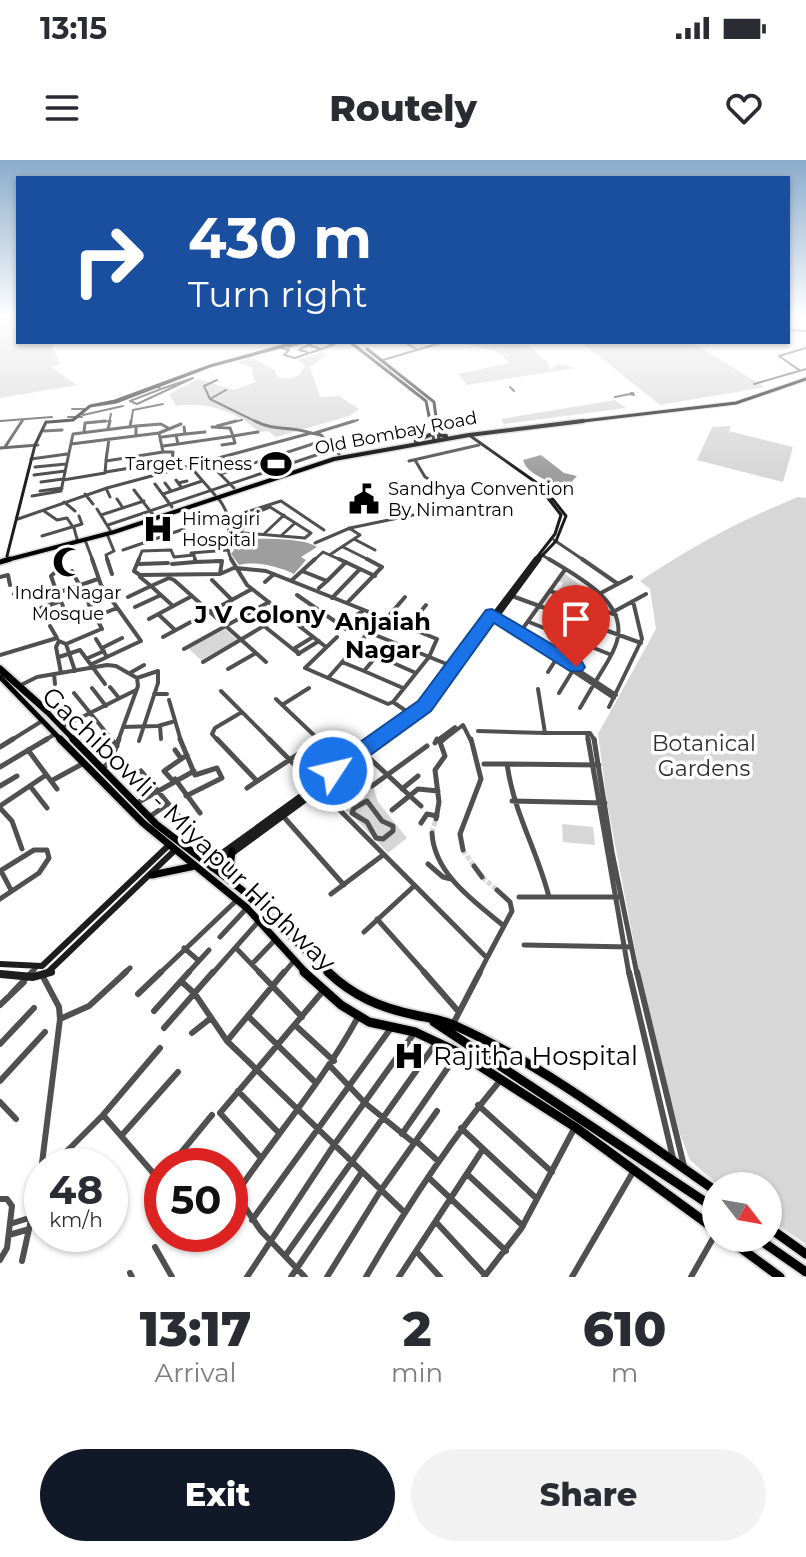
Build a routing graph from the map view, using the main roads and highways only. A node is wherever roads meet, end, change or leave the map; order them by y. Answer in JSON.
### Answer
{"nodes":[{"id":1,"x":205,"y":368,"type":"edge"},
{"id":2,"x":387,"y":368,"type":"edge"},
{"id":3,"x":392,"y":368,"type":"edge"},
{"id":4,"x":806,"y":378,"type":"edge"},
{"id":5,"x":408,"y":383,"type":"junction"},
{"id":6,"x":675,"y":410,"type":"junction"},
{"id":7,"x":48,"y":419,"type":"junction"},
{"id":8,"x":437,"y":428,"type":"junction"},
{"id":9,"x":467,"y":435,"type":"junction"},
{"id":10,"x":446,"y":436,"type":"junction"},
{"id":11,"x":435,"y":438,"type":"junction"},
{"id":12,"x":37,"y":445,"type":"junction"},
{"id":13,"x":351,"y":454,"type":"junction"},
{"id":14,"x":214,"y":494,"type":"junction"},
{"id":15,"x":563,"y":514,"type":"junction"},
{"id":16,"x":109,"y":530,"type":"junction"},
{"id":17,"x":554,"y":540,"type":"junction"},
{"id":18,"x":6,"y":555,"type":"edge"},
{"id":19,"x":493,"y":617,"type":"junction"},
{"id":20,"x":1,"y":675,"type":"edge"},
{"id":21,"x":41,"y":712,"type":"junction"},
{"id":22,"x":60,"y":730,"type":"junction"},
{"id":23,"x":316,"y":786,"type":"junction"},
{"id":24,"x":172,"y":848,"type":"junction"},
{"id":25,"x":232,"y":851,"type":"junction"},
{"id":26,"x":195,"y":866,"type":"junction"},
{"id":27,"x":210,"y":866,"type":"junction"},
{"id":28,"x":152,"y":875,"type":"junction"},
{"id":29,"x":235,"y":885,"type":"junction"},
{"id":30,"x":314,"y":960,"type":"junction"},
{"id":31,"x":0,"y":964,"type":"edge"},
{"id":32,"x":325,"y":971,"type":"junction"},
{"id":33,"x":304,"y":973,"type":"junction"},
{"id":34,"x":0,"y":974,"type":"edge"},
{"id":35,"x":315,"y":984,"type":"junction"},
{"id":36,"x":452,"y":1028,"type":"junction"},
{"id":37,"x":702,"y":1181,"type":"edge"},
{"id":38,"x":702,"y":1199,"type":"edge"},
{"id":39,"x":702,"y":1221,"type":"edge"},
{"id":40,"x":782,"y":1237,"type":"edge"},
{"id":41,"x":746,"y":1252,"type":"edge"},
{"id":42,"x":777,"y":1252,"type":"edge"},
{"id":43,"x":806,"y":1254,"type":"edge"},
{"id":44,"x":806,"y":1272,"type":"edge"},
{"id":45,"x":780,"y":1277,"type":"edge"}],
"edges":[{"from":1,"to":7,"type":"main road"},
{"from":2,"to":5,"type":"main road"},
{"from":3,"to":5,"type":"main road"},
{"from":4,"to":6,"type":"main road","name":"Old Bombay Road"},
{"from":5,"to":8,"type":"main road"},
{"from":5,"to":11,"type":"main road"},
{"from":6,"to":9,"type":"main road","name":"Old Bombay Road"},
{"from":6,"to":10,"type":"main road","name":"Old Bombay Road"},
{"from":7,"to":12,"type":"main road"},
{"from":7,"to":12,"type":"main road"},
{"from":8,"to":10,"type":"main road"},
{"from":8,"to":11,"type":"main road"},
{"from":9,"to":11,"type":"main road","name":"Old Bombay Road"},
{"from":9,"to":15,"type":"main road"},
{"from":9,"to":15,"type":"main road"},
{"from":10,"to":11,"type":"main road","name":"Old Bombay Road"},
{"from":11,"to":13,"type":"main road"},
{"from":11,"to":13,"type":"main road","name":"Old Bombay Road"},
{"from":12,"to":18,"type":"main road"},
{"from":13,"to":14,"type":"main road"},
{"from":13,"to":14,"type":"main road","name":"Old Bombay Road"},
{"from":14,"to":16,"type":"main road","name":"Old Bombay Road"},
{"from":14,"to":16,"type":"main road"},
{"from":15,"to":17,"type":"main road"},
{"from":16,"to":18,"type":"main road","name":"Old Bombay Road"},
{"from":16,"to":18,"type":"main road"},
{"from":17,"to":19,"type":"main road"},
{"from":17,"to":19,"type":"main road"},
{"from":19,"to":23,"type":"main road"},
{"from":19,"to":23,"type":"main road"},
{"from":20,"to":21,"type":"highway"},
{"from":20,"to":21,"type":"main road","name":"Gachibowli - Miyapur Highway"},
{"from":21,"to":22,"type":"main road","name":"Gachibowli - Miyapur Highway"},
{"from":22,"to":24,"type":"main road","name":"Gachibowli - Miyapur Highway"},
{"from":22,"to":27,"type":"main road","name":"Gachibowli - Miyapur Highway"},
{"from":23,"to":25,"type":"main road"},
{"from":23,"to":27,"type":"main road"},
{"from":24,"to":26,"type":"main road","name":"Gachibowli - Miyapur Highway"},
{"from":24,"to":28,"type":"main road"},
{"from":24,"to":31,"type":"main road"},
{"from":25,"to":27,"type":"main road"},
{"from":25,"to":29,"type":"main road"},
{"from":26,"to":28,"type":"main road"},
{"from":26,"to":33,"type":"main road","name":"Gachibowli - Miyapur Highway"},
{"from":27,"to":29,"type":"main road","name":"Gachibowli - Miyapur Highway"},
{"from":28,"to":34,"type":"main road"},
{"from":29,"to":30,"type":"main road","name":"Gachibowli - Miyapur Highway"},
{"from":30,"to":32,"type":"main road","name":"Gachibowli - Miyapur Highway"},
{"from":30,"to":33,"type":"main road"},
{"from":32,"to":35,"type":"main road"},
{"from":32,"to":36,"type":"main road","name":"Gachibowli - Miyapur Highway"},
{"from":33,"to":35,"type":"main road","name":"Gachibowli - Miyapur Highway"},
{"from":35,"to":39,"type":"main road","name":"Gachibowli - Miyapur Highway"},
{"from":36,"to":37,"type":"main road"},
{"from":36,"to":38,"type":"main road"},
{"from":40,"to":43,"type":"main road"},
{"from":41,"to":45,"type":"main road"},
{"from":42,"to":44,"type":"main road"}]}
